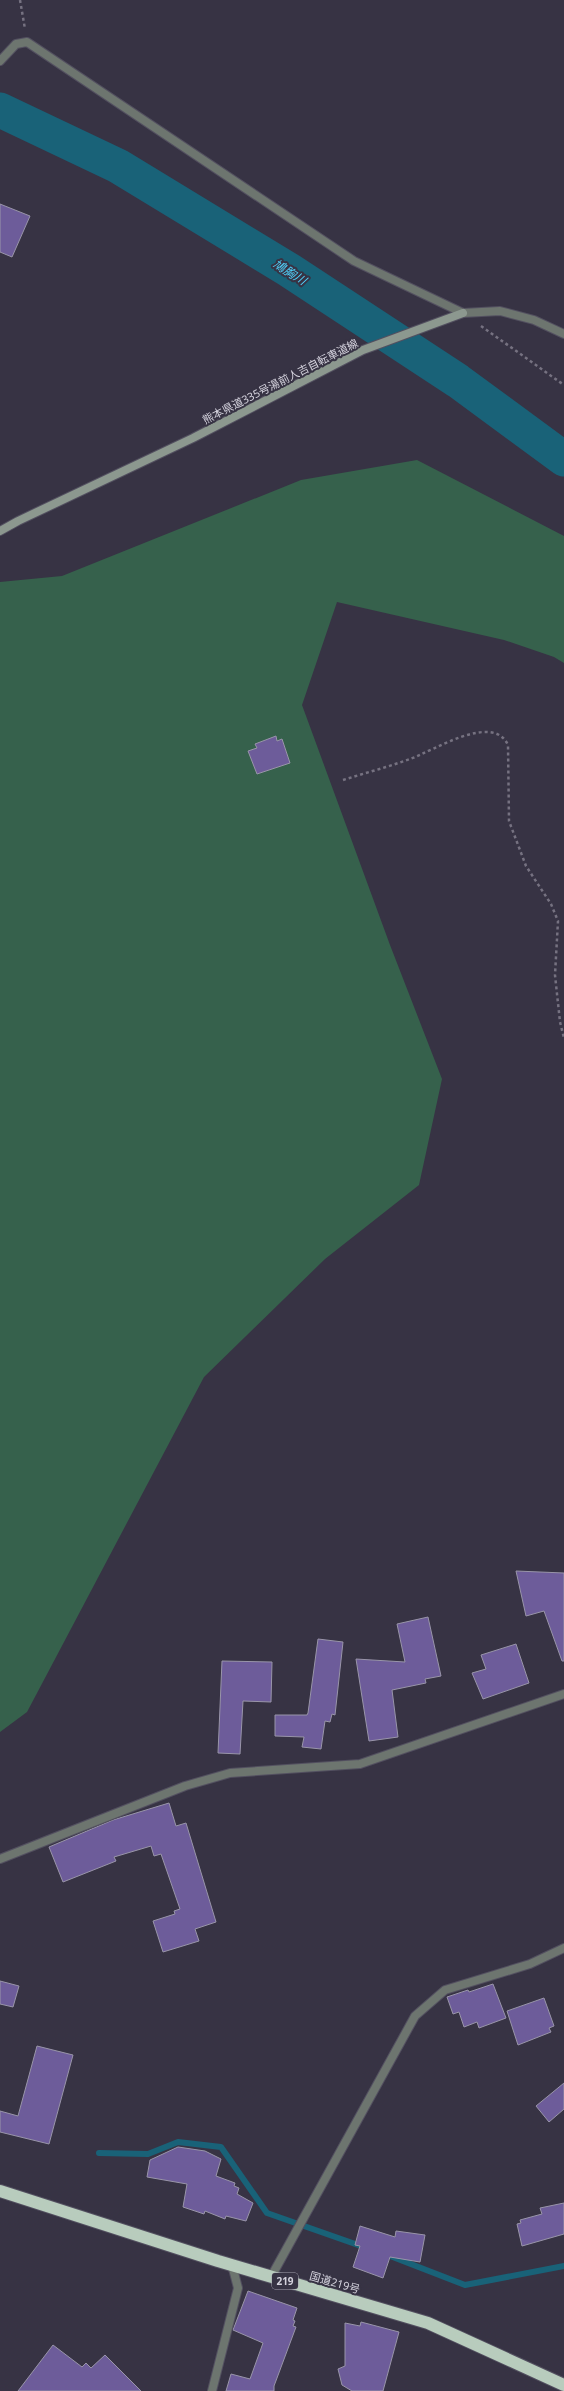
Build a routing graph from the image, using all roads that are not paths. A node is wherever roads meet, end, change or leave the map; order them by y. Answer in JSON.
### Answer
{"nodes":[{"id":1,"x":0,"y":61,"type":"edge"},
{"id":2,"x":464,"y":313,"type":"junction"},
{"id":3,"x":564,"y":334,"type":"edge"},
{"id":4,"x":0,"y":532,"type":"edge"},
{"id":5,"x":564,"y":1694,"type":"edge"},
{"id":6,"x":0,"y":1859,"type":"edge"},
{"id":7,"x":564,"y":1948,"type":"edge"},
{"id":8,"x":0,"y":2191,"type":"edge"},
{"id":9,"x":232,"y":2265,"type":"junction"},
{"id":10,"x":271,"y":2277,"type":"junction"},
{"id":11,"x":564,"y":2385,"type":"edge"},
{"id":12,"x":212,"y":2391,"type":"edge"}],
"edges":[{"from":1,"to":2,"type":"street"},
{"from":2,"to":3,"type":"street"},
{"from":2,"to":4,"type":"main road","name":"熊本県道335号湯前人吉自転車道線"},
{"from":5,"to":6,"type":"street"},
{"from":7,"to":10,"type":"street"},
{"from":8,"to":9,"type":"highway","name":"国道219号","number":"219"},
{"from":9,"to":10,"type":"highway","name":"国道219号","number":"219"},
{"from":9,"to":12,"type":"street"},
{"from":10,"to":11,"type":"highway","name":"国道219号","number":"219"}]}
